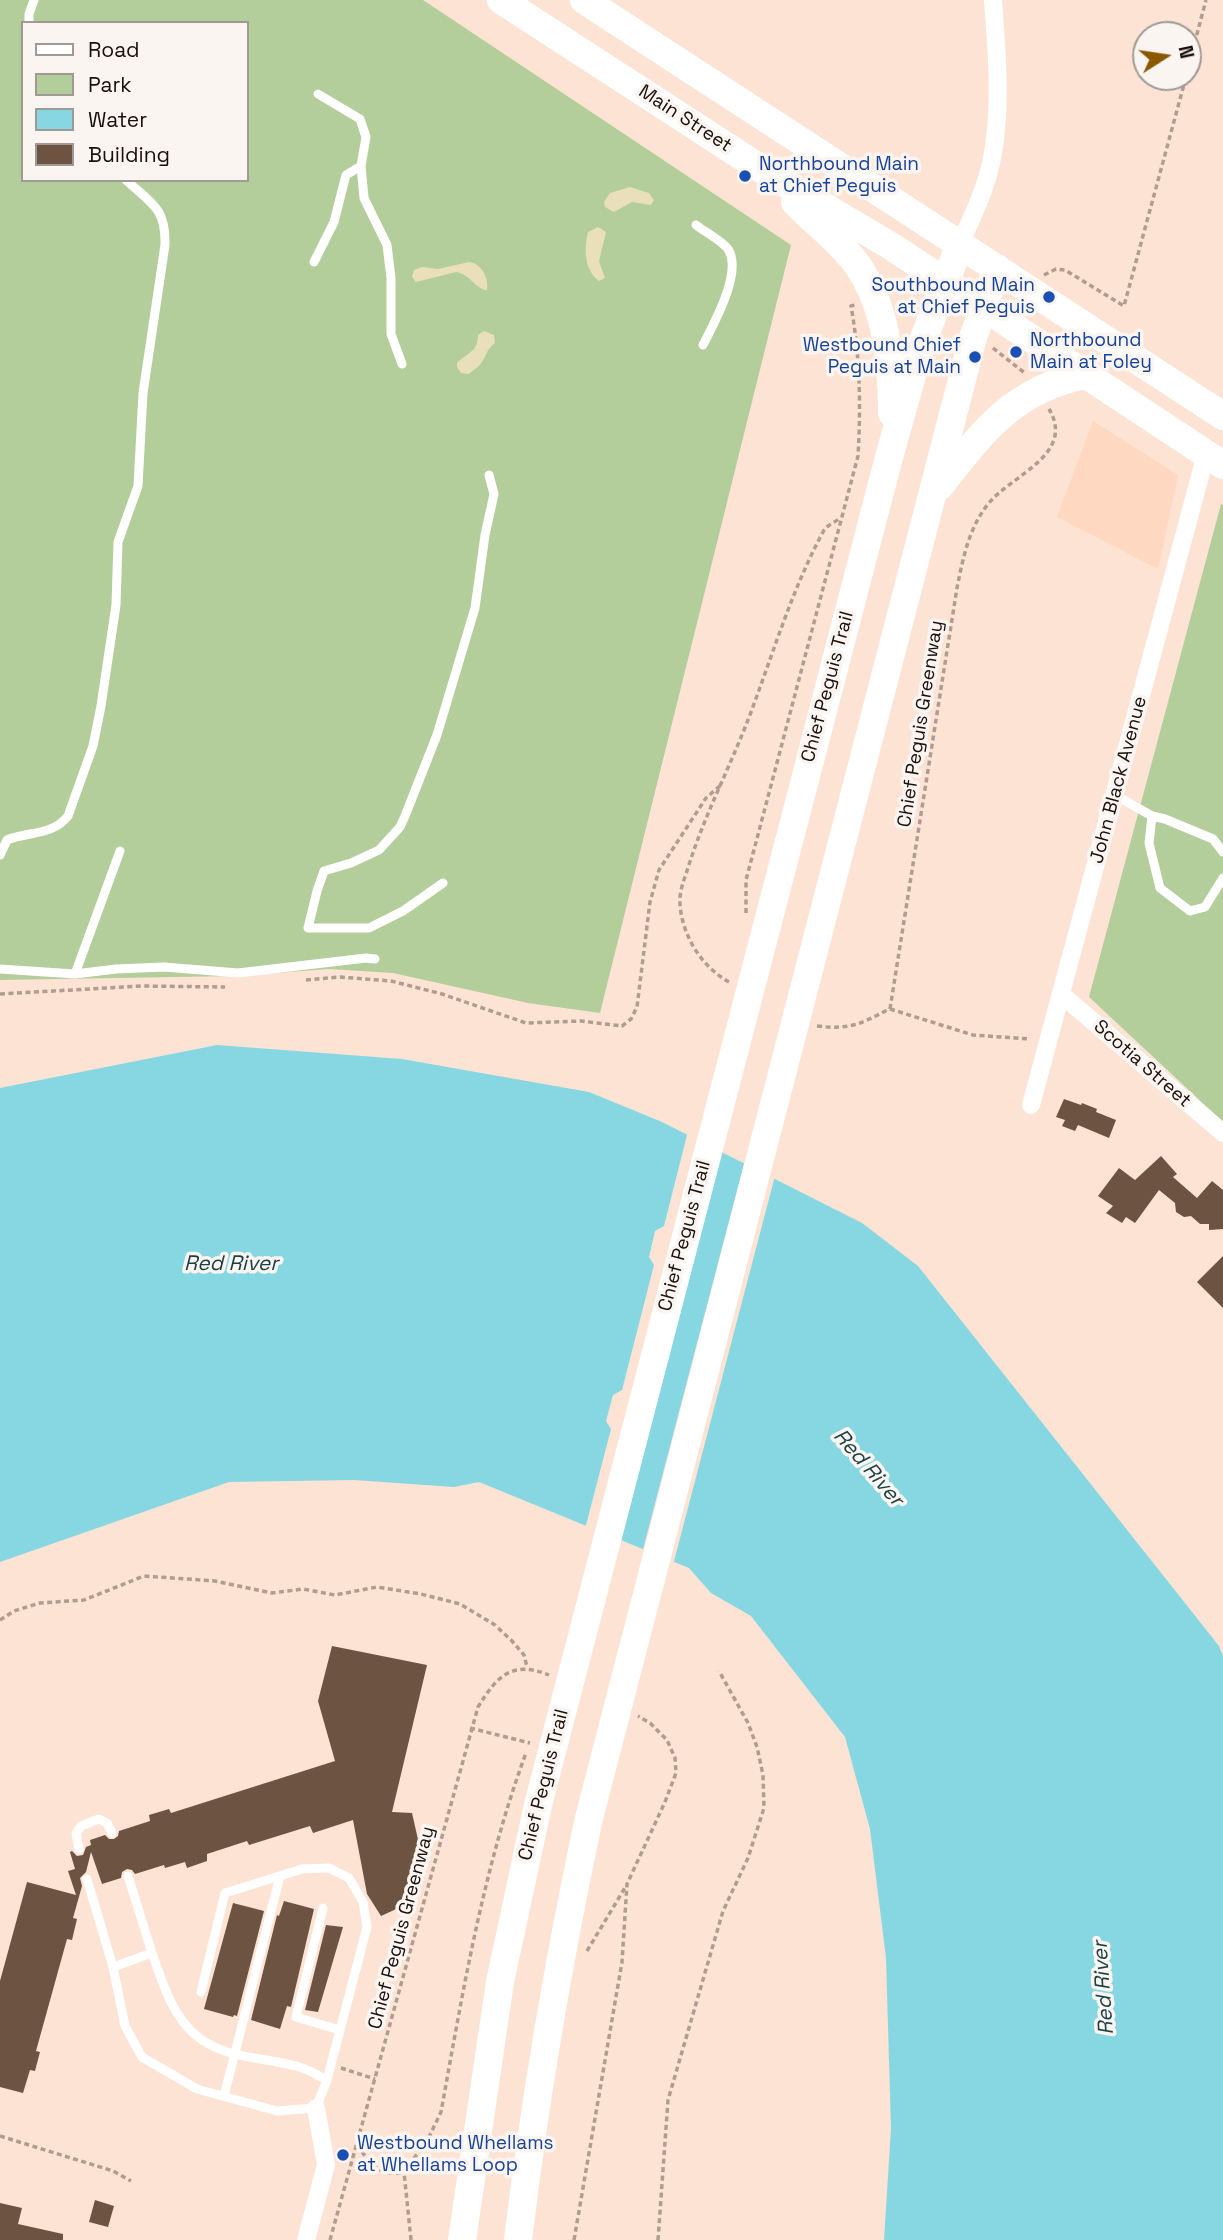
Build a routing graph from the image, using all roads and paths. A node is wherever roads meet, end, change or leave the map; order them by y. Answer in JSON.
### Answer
{"nodes":[{"id":1,"x":34,"y":0,"type":"edge"},
{"id":2,"x":501,"y":0,"type":"edge"},
{"id":3,"x":584,"y":0,"type":"edge"},
{"id":4,"x":993,"y":0,"type":"edge"},
{"id":5,"x":1206,"y":0,"type":"edge"},
{"id":6,"x":29,"y":21,"type":"edge"},
{"id":7,"x":1200,"y":21,"type":"edge"},
{"id":8,"x":1182,"y":91,"type":"edge"},
{"id":9,"x":318,"y":94,"type":"dead end"},
{"id":10,"x":361,"y":166,"type":"junction"},
{"id":11,"x":763,"y":170,"type":"junction"},
{"id":12,"x":128,"y":182,"type":"edge"},
{"id":13,"x":696,"y":225,"type":"dead end"},
{"id":14,"x":960,"y":244,"type":"junction"},
{"id":15,"x":314,"y":262,"type":"dead end"},
{"id":16,"x":997,"y":268,"type":"junction"},
{"id":17,"x":1065,"y":270,"type":"dead end"},
{"id":18,"x":933,"y":288,"type":"junction"},
{"id":19,"x":886,"y":292,"type":"dead end"},
{"id":20,"x":861,"y":302,"type":"dead end"},
{"id":21,"x":983,"y":307,"type":"junction"},
{"id":22,"x":703,"y":345,"type":"dead end"},
{"id":23,"x":990,"y":345,"type":"dead end"},
{"id":24,"x":402,"y":363,"type":"dead end"},
{"id":25,"x":1085,"y":375,"type":"junction"},
{"id":26,"x":1031,"y":381,"type":"dead end"},
{"id":27,"x":1045,"y":404,"type":"dead end"},
{"id":28,"x":1223,"y":416,"type":"edge"},
{"id":29,"x":1215,"y":459,"type":"edge"},
{"id":30,"x":888,"y":461,"type":"junction"},
{"id":31,"x":489,"y":475,"type":"dead end"},
{"id":32,"x":932,"y":496,"type":"junction"},
{"id":33,"x":841,"y":518,"type":"junction"},
{"id":34,"x":721,"y":785,"type":"junction"},
{"id":35,"x":1115,"y":794,"type":"junction"},
{"id":36,"x":1152,"y":816,"type":"junction"},
{"id":37,"x":120,"y":852,"type":"dead end"},
{"id":38,"x":1223,"y":852,"type":"edge"},
{"id":39,"x":0,"y":855,"type":"edge"},
{"id":40,"x":1223,"y":877,"type":"edge"},
{"id":41,"x":443,"y":883,"type":"dead end"},
{"id":42,"x":746,"y":920,"type":"dead end"},
{"id":43,"x":375,"y":959,"type":"dead end"},
{"id":44,"x":0,"y":969,"type":"edge"},
{"id":45,"x":75,"y":974,"type":"junction"},
{"id":46,"x":721,"y":977,"type":"dead end"},
{"id":47,"x":302,"y":981,"type":"dead end"},
{"id":48,"x":226,"y":987,"type":"dead end"},
{"id":49,"x":0,"y":994,"type":"edge"},
{"id":50,"x":1062,"y":994,"type":"junction"},
{"id":51,"x":890,"y":1009,"type":"junction"},
{"id":52,"x":808,"y":1024,"type":"dead end"},
{"id":53,"x":1049,"y":1040,"type":"junction"},
{"id":54,"x":1031,"y":1105,"type":"dead end"},
{"id":55,"x":1223,"y":1133,"type":"edge"},
{"id":56,"x":0,"y":1620,"type":"edge"},
{"id":57,"x":527,"y":1667,"type":"junction"},
{"id":58,"x":719,"y":1671,"type":"dead end"},
{"id":59,"x":545,"y":1674,"type":"dead end"},
{"id":60,"x":650,"y":1723,"type":"dead end"},
{"id":61,"x":470,"y":1728,"type":"junction"},
{"id":62,"x":534,"y":1731,"type":"dead end"},
{"id":63,"x":530,"y":1743,"type":"junction"},
{"id":64,"x":112,"y":1833,"type":"dead end"},
{"id":65,"x":79,"y":1849,"type":"dead end"},
{"id":66,"x":128,"y":1876,"type":"dead end"},
{"id":67,"x":281,"y":1876,"type":"junction"},
{"id":68,"x":87,"y":1879,"type":"dead end"},
{"id":69,"x":627,"y":1884,"type":"junction"},
{"id":70,"x":323,"y":1908,"type":"dead end"},
{"id":71,"x":152,"y":1952,"type":"junction"},
{"id":72,"x":581,"y":1961,"type":"dead end"},
{"id":73,"x":113,"y":1966,"type":"junction"},
{"id":74,"x":201,"y":1992,"type":"dead end"},
{"id":75,"x":340,"y":2030,"type":"junction"},
{"id":76,"x":235,"y":2053,"type":"junction"},
{"id":77,"x":375,"y":2079,"type":"junction"},
{"id":78,"x":327,"y":2080,"type":"junction"},
{"id":79,"x":223,"y":2096,"type":"junction"},
{"id":80,"x":316,"y":2108,"type":"junction"},
{"id":81,"x":0,"y":2136,"type":"edge"},
{"id":82,"x":357,"y":2143,"type":"junction"},
{"id":83,"x":404,"y":2172,"type":"junction"},
{"id":84,"x":131,"y":2181,"type":"dead end"},
{"id":85,"x":306,"y":2240,"type":"edge"},
{"id":86,"x":330,"y":2240,"type":"edge"},
{"id":87,"x":411,"y":2240,"type":"edge"},
{"id":88,"x":462,"y":2240,"type":"edge"},
{"id":89,"x":518,"y":2240,"type":"edge"},
{"id":90,"x":574,"y":2240,"type":"edge"},
{"id":91,"x":659,"y":2240,"type":"edge"}],
"edges":[{"from":1,"to":6,"type":"lane"},
{"from":2,"to":11,"type":"main road","name":"Main Street"},
{"from":3,"to":14,"type":"main road"},
{"from":4,"to":14,"type":"street"},
{"from":5,"to":7,"type":"path"},
{"from":8,"to":17,"type":"path"},
{"from":9,"to":10,"type":"lane"},
{"from":10,"to":15,"type":"lane"},
{"from":10,"to":24,"type":"lane"},
{"from":11,"to":18,"type":"main road","name":"Main Street"},
{"from":11,"to":30,"type":"main road"},
{"from":12,"to":39,"type":"lane"},
{"from":13,"to":22,"type":"lane"},
{"from":14,"to":16,"type":"main road"},
{"from":14,"to":18,"type":"main road","name":"Chief Peguis Trail"},
{"from":16,"to":21,"type":"main road"},
{"from":16,"to":28,"type":"main road"},
{"from":18,"to":19,"type":"path"},
{"from":18,"to":21,"type":"main road","name":"Main Street"},
{"from":18,"to":30,"type":"main road","name":"Chief Peguis Trail"},
{"from":20,"to":33,"type":"path"},
{"from":21,"to":25,"type":"main road","name":"Main Street"},
{"from":21,"to":32,"type":"main road"},
{"from":23,"to":26,"type":"path"},
{"from":25,"to":29,"type":"main road","name":"Main Street"},
{"from":25,"to":32,"type":"main road"},
{"from":27,"to":51,"type":"path","name":"Chief Peguis Greenway"},
{"from":29,"to":35,"type":"street","name":"John Black Avenue"},
{"from":30,"to":88,"type":"main road","name":"Chief Peguis Trail"},
{"from":31,"to":41,"type":"lane"},
{"from":32,"to":89,"type":"main road"},
{"from":33,"to":34,"type":"path"},
{"from":33,"to":42,"type":"path"},
{"from":34,"to":46,"type":"path"},
{"from":34,"to":47,"type":"path"},
{"from":35,"to":36,"type":"lane"},
{"from":35,"to":50,"type":"street","name":"John Black Avenue"},
{"from":36,"to":38,"type":"lane"},
{"from":36,"to":40,"type":"lane"},
{"from":37,"to":45,"type":"lane"},
{"from":43,"to":45,"type":"lane"},
{"from":44,"to":45,"type":"lane"},
{"from":48,"to":49,"type":"path"},
{"from":50,"to":53,"type":"street","name":"John Black Avenue"},
{"from":50,"to":55,"type":"street","name":"Scotia Street"},
{"from":51,"to":52,"type":"path"},
{"from":51,"to":53,"type":"path"},
{"from":53,"to":54,"type":"street","name":"John Black Avenue"},
{"from":56,"to":57,"type":"path"},
{"from":57,"to":59,"type":"path"},
{"from":57,"to":61,"type":"path","name":"Chief Peguis Greenway"},
{"from":58,"to":91,"type":"path"},
{"from":60,"to":69,"type":"path"},
{"from":61,"to":63,"type":"path"},
{"from":61,"to":77,"type":"path","name":"Chief Peguis Greenway"},
{"from":62,"to":63,"type":"path"},
{"from":63,"to":83,"type":"path"},
{"from":64,"to":65,"type":"lane"},
{"from":66,"to":71,"type":"lane"},
{"from":67,"to":74,"type":"lane"},
{"from":67,"to":75,"type":"lane"},
{"from":67,"to":76,"type":"lane"},
{"from":68,"to":73,"type":"lane"},
{"from":69,"to":72,"type":"path"},
{"from":69,"to":90,"type":"path"},
{"from":70,"to":75,"type":"lane"},
{"from":71,"to":73,"type":"lane"},
{"from":71,"to":76,"type":"lane"},
{"from":73,"to":79,"type":"lane"},
{"from":75,"to":78,"type":"lane"},
{"from":76,"to":78,"type":"lane"},
{"from":76,"to":79,"type":"lane"},
{"from":77,"to":78,"type":"path"},
{"from":77,"to":82,"type":"path","name":"Chief Peguis Greenway"},
{"from":78,"to":80,"type":"lane"},
{"from":79,"to":80,"type":"lane"},
{"from":80,"to":85,"type":"street"},
{"from":81,"to":84,"type":"path"},
{"from":82,"to":83,"type":"path"},
{"from":82,"to":86,"type":"path","name":"Chief Peguis Greenway"},
{"from":83,"to":87,"type":"path"}]}
